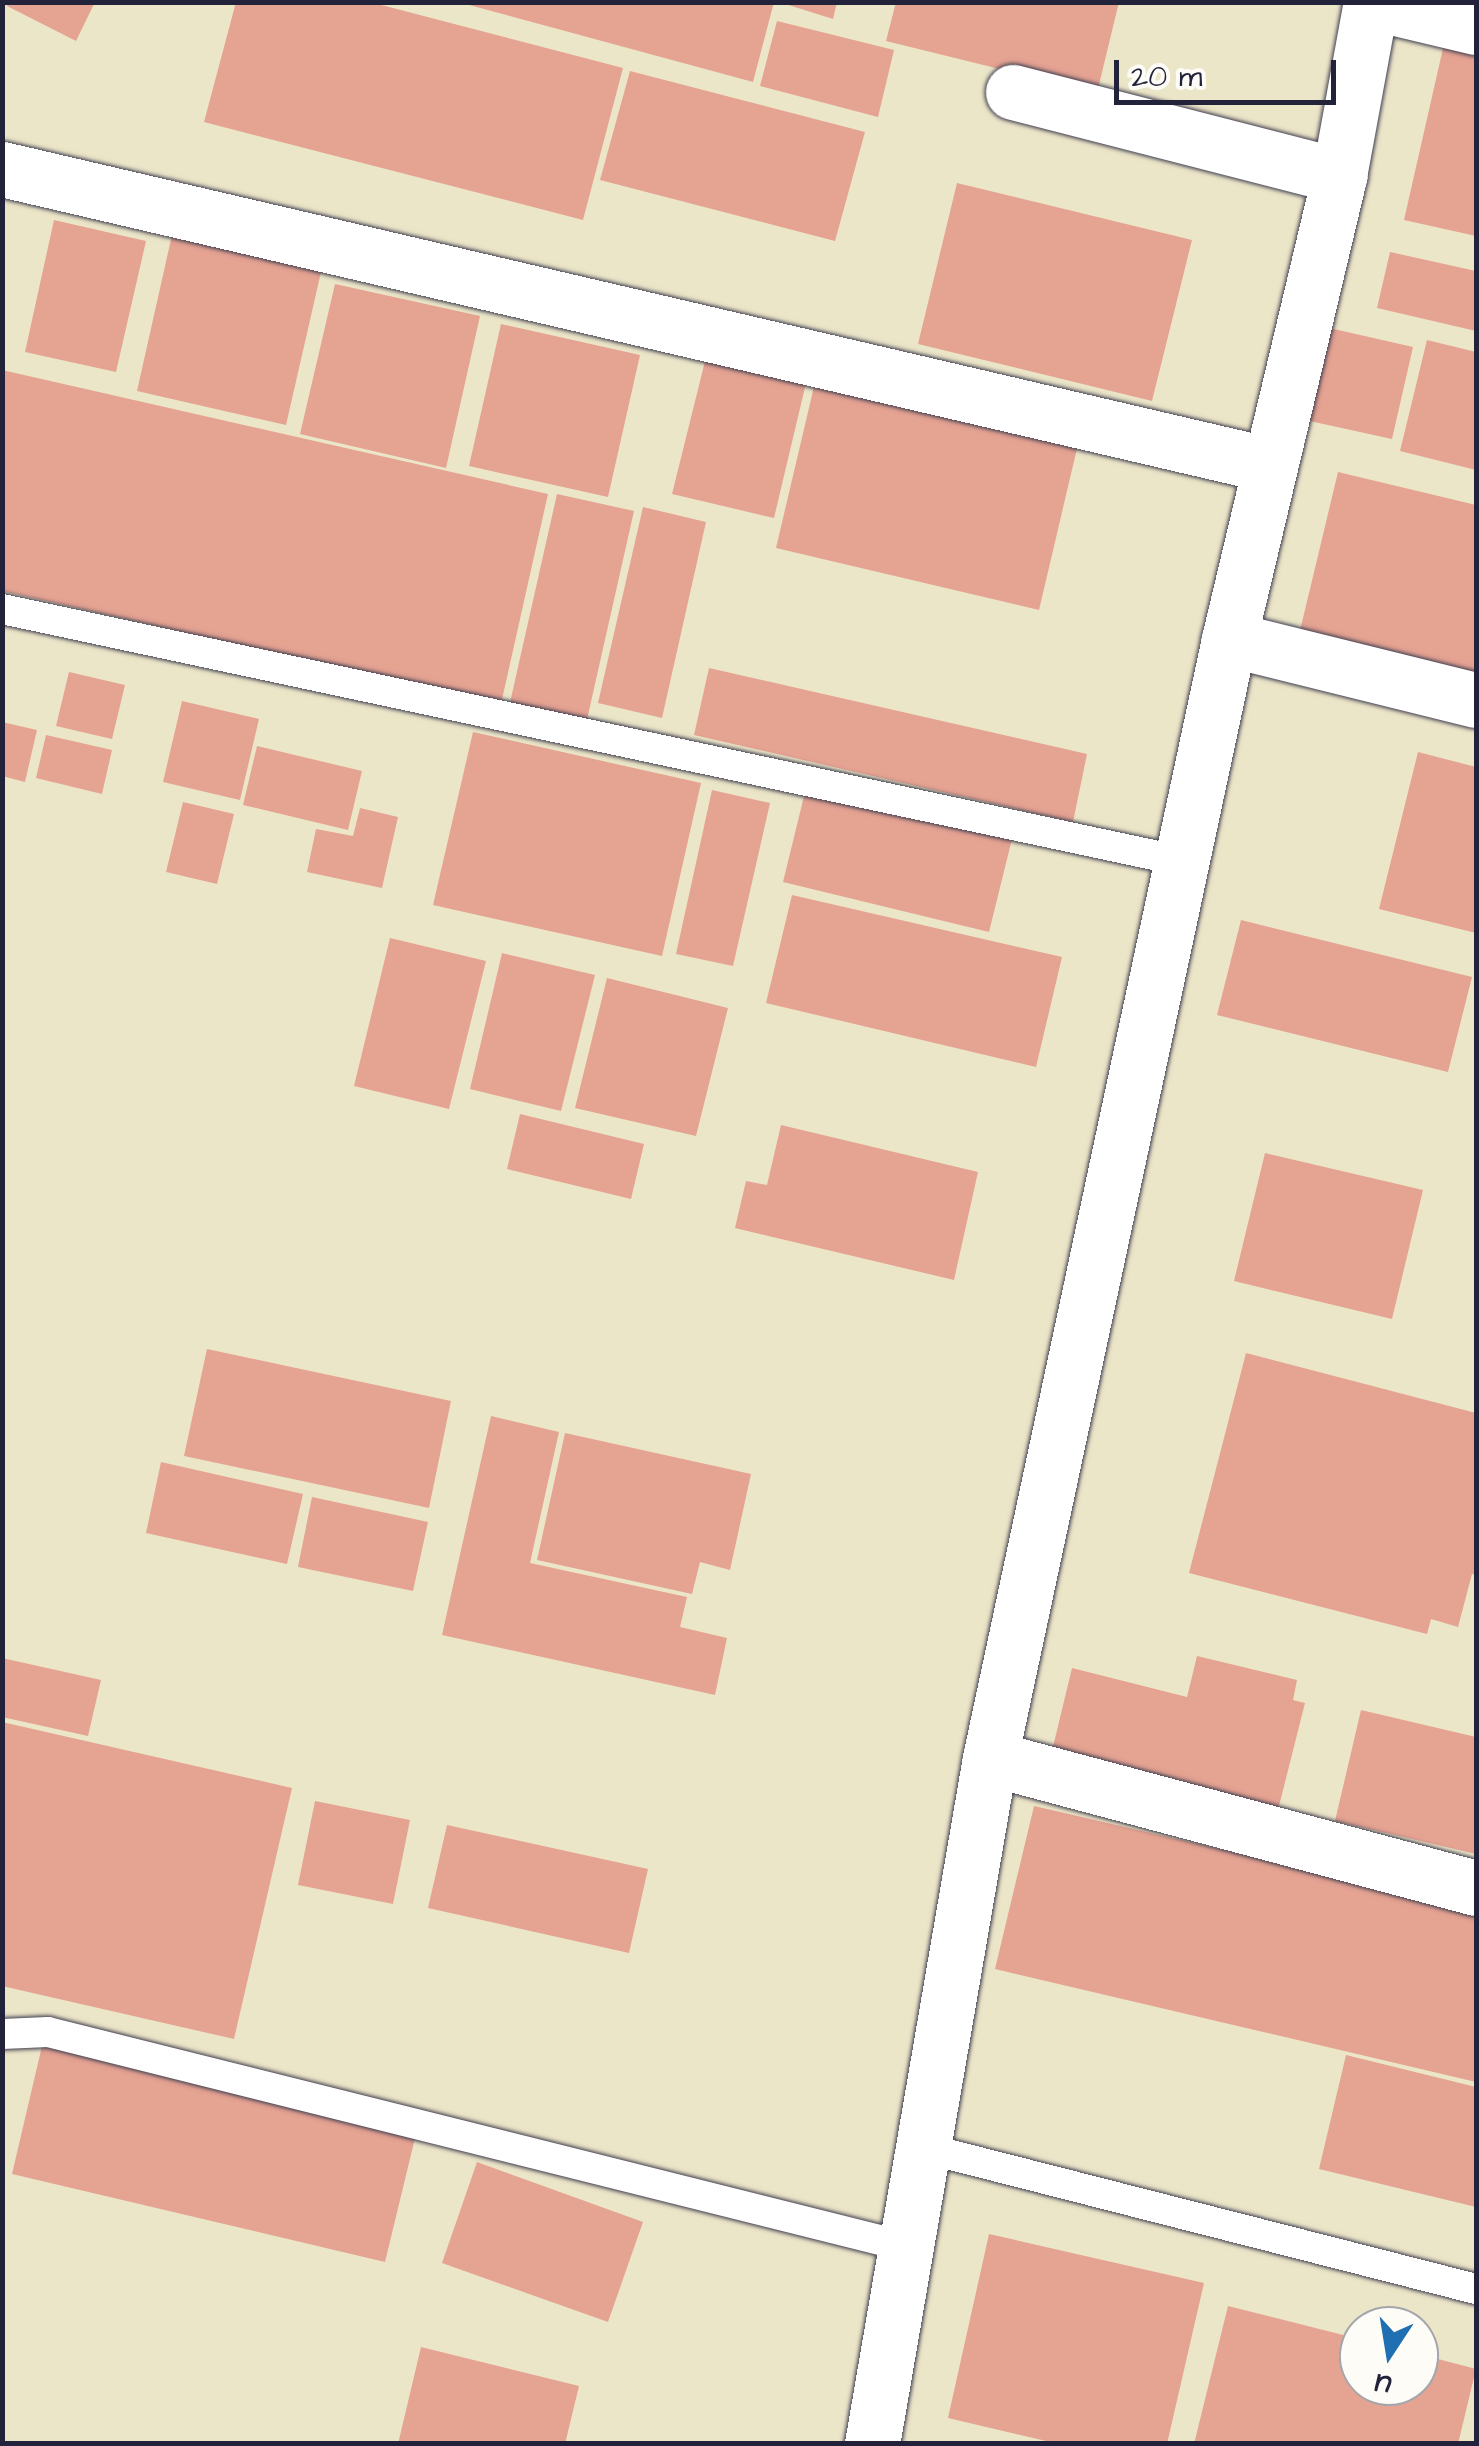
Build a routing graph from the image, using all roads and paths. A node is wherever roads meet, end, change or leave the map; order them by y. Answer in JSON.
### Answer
{"nodes":[{"id":1,"x":1371,"y":2,"type":"edge"},
{"id":2,"x":1476,"y":28,"type":"edge"},
{"id":3,"x":1013,"y":92,"type":"dead end"},
{"id":4,"x":2,"y":170,"type":"edge"},
{"id":5,"x":1339,"y":176,"type":"junction"},
{"id":6,"x":1270,"y":465,"type":"junction"},
{"id":7,"x":2,"y":610,"type":"edge"},
{"id":8,"x":1229,"y":639,"type":"junction"},
{"id":9,"x":1476,"y":700,"type":"edge"},
{"id":10,"x":1180,"y":861,"type":"junction"},
{"id":11,"x":990,"y":1758,"type":"junction"},
{"id":12,"x":1476,"y":1888,"type":"edge"},
{"id":13,"x":2,"y":2034,"type":"edge"},
{"id":14,"x":920,"y":2148,"type":"junction"},
{"id":15,"x":904,"y":2246,"type":"junction"},
{"id":16,"x":1476,"y":2289,"type":"edge"},
{"id":17,"x":872,"y":2444,"type":"edge"}],
"edges":[{"from":1,"to":2,"type":"street"},
{"from":1,"to":5,"type":"street"},
{"from":3,"to":5,"type":"street"},
{"from":4,"to":6,"type":"street"},
{"from":5,"to":6,"type":"street"},
{"from":6,"to":8,"type":"street"},
{"from":7,"to":10,"type":"lane"},
{"from":8,"to":9,"type":"street"},
{"from":8,"to":10,"type":"street"},
{"from":10,"to":11,"type":"street"},
{"from":11,"to":12,"type":"street"},
{"from":11,"to":14,"type":"street"},
{"from":13,"to":15,"type":"lane"},
{"from":14,"to":15,"type":"street"},
{"from":14,"to":16,"type":"lane"},
{"from":15,"to":17,"type":"street"}]}
